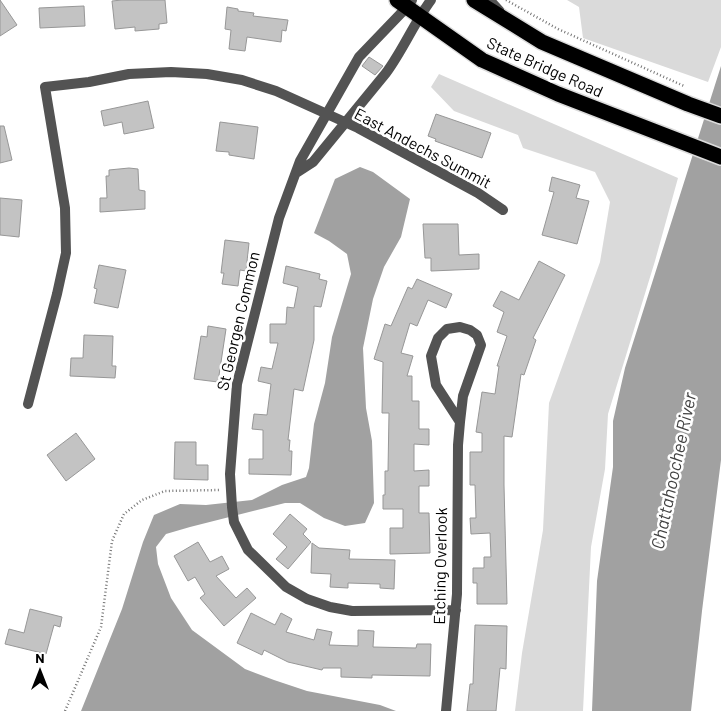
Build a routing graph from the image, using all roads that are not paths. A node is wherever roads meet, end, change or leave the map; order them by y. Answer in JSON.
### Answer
{"nodes":[{"id":1,"x":431,"y":0,"type":"edge"},
{"id":2,"x":474,"y":0,"type":"edge"},
{"id":3,"x":491,"y":0,"type":"edge"},
{"id":4,"x":409,"y":6,"type":"edge"},
{"id":5,"x":509,"y":22,"type":"junction"},
{"id":6,"x":328,"y":115,"type":"junction"},
{"id":7,"x":721,"y":116,"type":"edge"},
{"id":8,"x":344,"y":122,"type":"junction"},
{"id":9,"x":721,"y":157,"type":"edge"},
{"id":10,"x":296,"y":173,"type":"junction"},
{"id":11,"x":503,"y":210,"type":"dead end"},
{"id":12,"x":28,"y":404,"type":"dead end"},
{"id":13,"x":460,"y":422,"type":"junction"},
{"id":14,"x":456,"y":610,"type":"junction"},
{"id":15,"x":446,"y":711,"type":"edge"}],
"edges":[{"from":1,"to":4,"type":"street","name":"St Georgen Common"},
{"from":2,"to":5,"type":"highway","name":"State Bridge Road"},
{"from":3,"to":5,"type":"lane"},
{"from":4,"to":6,"type":"street","name":"St Georgen Common"},
{"from":4,"to":8,"type":"street","name":"St Georgen Common"},
{"from":4,"to":9,"type":"highway","name":"State Bridge Road"},
{"from":5,"to":7,"type":"highway","name":"State Bridge Road"},
{"from":6,"to":8,"type":"street","name":"East Andechs Summit"},
{"from":6,"to":10,"type":"street","name":"St Georgen Common"},
{"from":6,"to":12,"type":"street","name":"East Andechs Summit"},
{"from":8,"to":10,"type":"street","name":"St Georgen Common"},
{"from":8,"to":11,"type":"street","name":"East Andechs Summit"},
{"from":10,"to":14,"type":"street","name":"St Georgen Common"},
{"from":13,"to":13,"type":"street","name":"Etching Overlook"},
{"from":13,"to":14,"type":"street","name":"Etching Overlook"},
{"from":14,"to":15,"type":"street","name":"Etching Overlook"}]}
